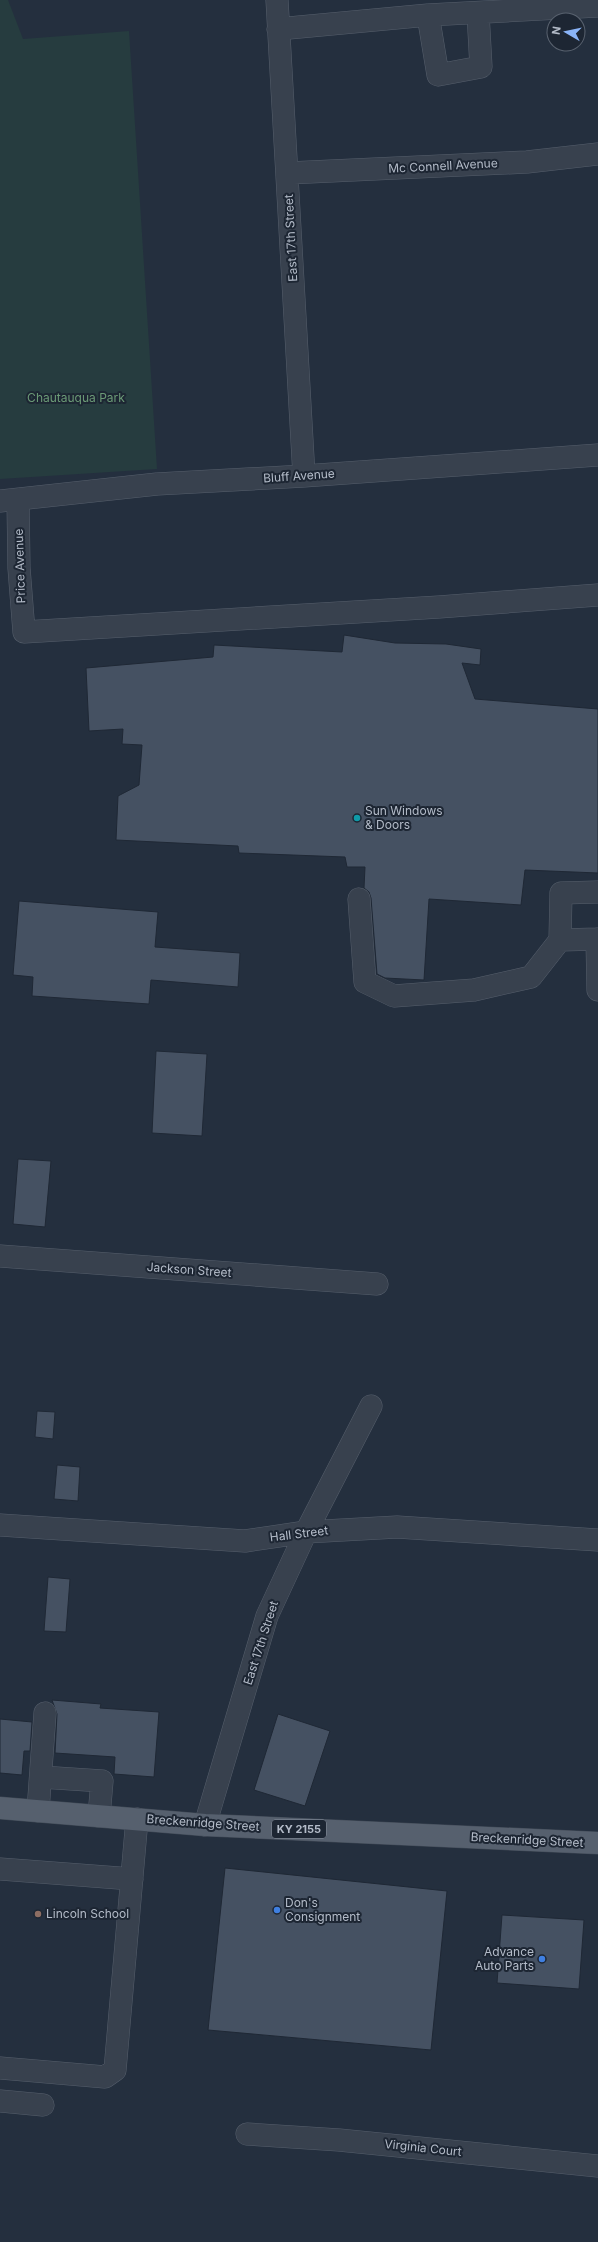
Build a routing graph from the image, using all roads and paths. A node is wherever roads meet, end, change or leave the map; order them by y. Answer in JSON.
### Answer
{"nodes":[{"id":1,"x":277,"y":0,"type":"edge"},
{"id":2,"x":598,"y":6,"type":"edge"},
{"id":3,"x":478,"y":13,"type":"junction"},
{"id":4,"x":428,"y":15,"type":"junction"},
{"id":5,"x":278,"y":29,"type":"junction"},
{"id":6,"x":598,"y":154,"type":"edge"},
{"id":7,"x":288,"y":174,"type":"junction"},
{"id":8,"x":598,"y":455,"type":"edge"},
{"id":9,"x":304,"y":476,"type":"junction"},
{"id":10,"x":9,"y":500,"type":"edge"},
{"id":11,"x":598,"y":595,"type":"edge"},
{"id":12,"x":598,"y":892,"type":"edge"},
{"id":13,"x":359,"y":899,"type":"dead end"},
{"id":14,"x":598,"y":939,"type":"edge"},
{"id":15,"x":560,"y":940,"type":"junction"},
{"id":16,"x":598,"y":990,"type":"edge"},
{"id":17,"x":0,"y":1256,"type":"edge"},
{"id":18,"x":377,"y":1284,"type":"dead end"},
{"id":19,"x":371,"y":1406,"type":"dead end"},
{"id":20,"x":0,"y":1525,"type":"edge"},
{"id":21,"x":306,"y":1532,"type":"junction"},
{"id":22,"x":598,"y":1540,"type":"edge"},
{"id":23,"x":45,"y":1713,"type":"dead end"},
{"id":24,"x":41,"y":1776,"type":"junction"},
{"id":25,"x":0,"y":1808,"type":"edge"},
{"id":26,"x":38,"y":1811,"type":"junction"},
{"id":27,"x":99,"y":1816,"type":"junction"},
{"id":28,"x":137,"y":1819,"type":"junction"},
{"id":29,"x":205,"y":1824,"type":"junction"},
{"id":30,"x":598,"y":1843,"type":"edge"},
{"id":31,"x":0,"y":1868,"type":"edge"},
{"id":32,"x":132,"y":1879,"type":"junction"},
{"id":33,"x":0,"y":2068,"type":"edge"},
{"id":34,"x":0,"y":2101,"type":"edge"},
{"id":35,"x":43,"y":2104,"type":"dead end"},
{"id":36,"x":247,"y":2134,"type":"dead end"},
{"id":37,"x":598,"y":2166,"type":"edge"}],
"edges":[{"from":1,"to":5,"type":"street","name":"East 17th Street"},
{"from":2,"to":3,"type":"street"},
{"from":3,"to":4,"type":"street"},
{"from":3,"to":4,"type":"street"},
{"from":4,"to":5,"type":"street"},
{"from":5,"to":7,"type":"street","name":"East 17th Street"},
{"from":6,"to":7,"type":"street","name":"Mc Connell Avenue"},
{"from":7,"to":9,"type":"street","name":"East 17th Street"},
{"from":8,"to":9,"type":"street","name":"Bluff Avenue"},
{"from":9,"to":10,"type":"street","name":"Bluff Avenue"},
{"from":10,"to":11,"type":"street","name":"Price Avenue"},
{"from":12,"to":15,"type":"street"},
{"from":13,"to":15,"type":"street"},
{"from":14,"to":15,"type":"street"},
{"from":14,"to":16,"type":"street"},
{"from":17,"to":18,"type":"street","name":"Jackson Street"},
{"from":19,"to":21,"type":"street","name":"East 17th Street"},
{"from":20,"to":21,"type":"street","name":"Hall Street"},
{"from":21,"to":22,"type":"street","name":"Hall Street"},
{"from":21,"to":29,"type":"street","name":"East 17th Street"},
{"from":23,"to":24,"type":"street"},
{"from":24,"to":26,"type":"street"},
{"from":24,"to":27,"type":"street"},
{"from":25,"to":26,"type":"main road","name":"Breckenridge Street","number":"KY 2155"},
{"from":26,"to":27,"type":"main road","name":"Breckenridge Street","number":"KY 2155"},
{"from":27,"to":28,"type":"main road","name":"Breckenridge Street","number":"KY 2155"},
{"from":28,"to":29,"type":"main road","name":"Breckenridge Street","number":"KY 2155"},
{"from":28,"to":32,"type":"street"},
{"from":29,"to":30,"type":"main road","name":"Breckenridge Street","number":"KY 2155"},
{"from":31,"to":32,"type":"street"},
{"from":32,"to":33,"type":"street"},
{"from":34,"to":35,"type":"street"},
{"from":36,"to":37,"type":"street","name":"Virginia Court"}]}
